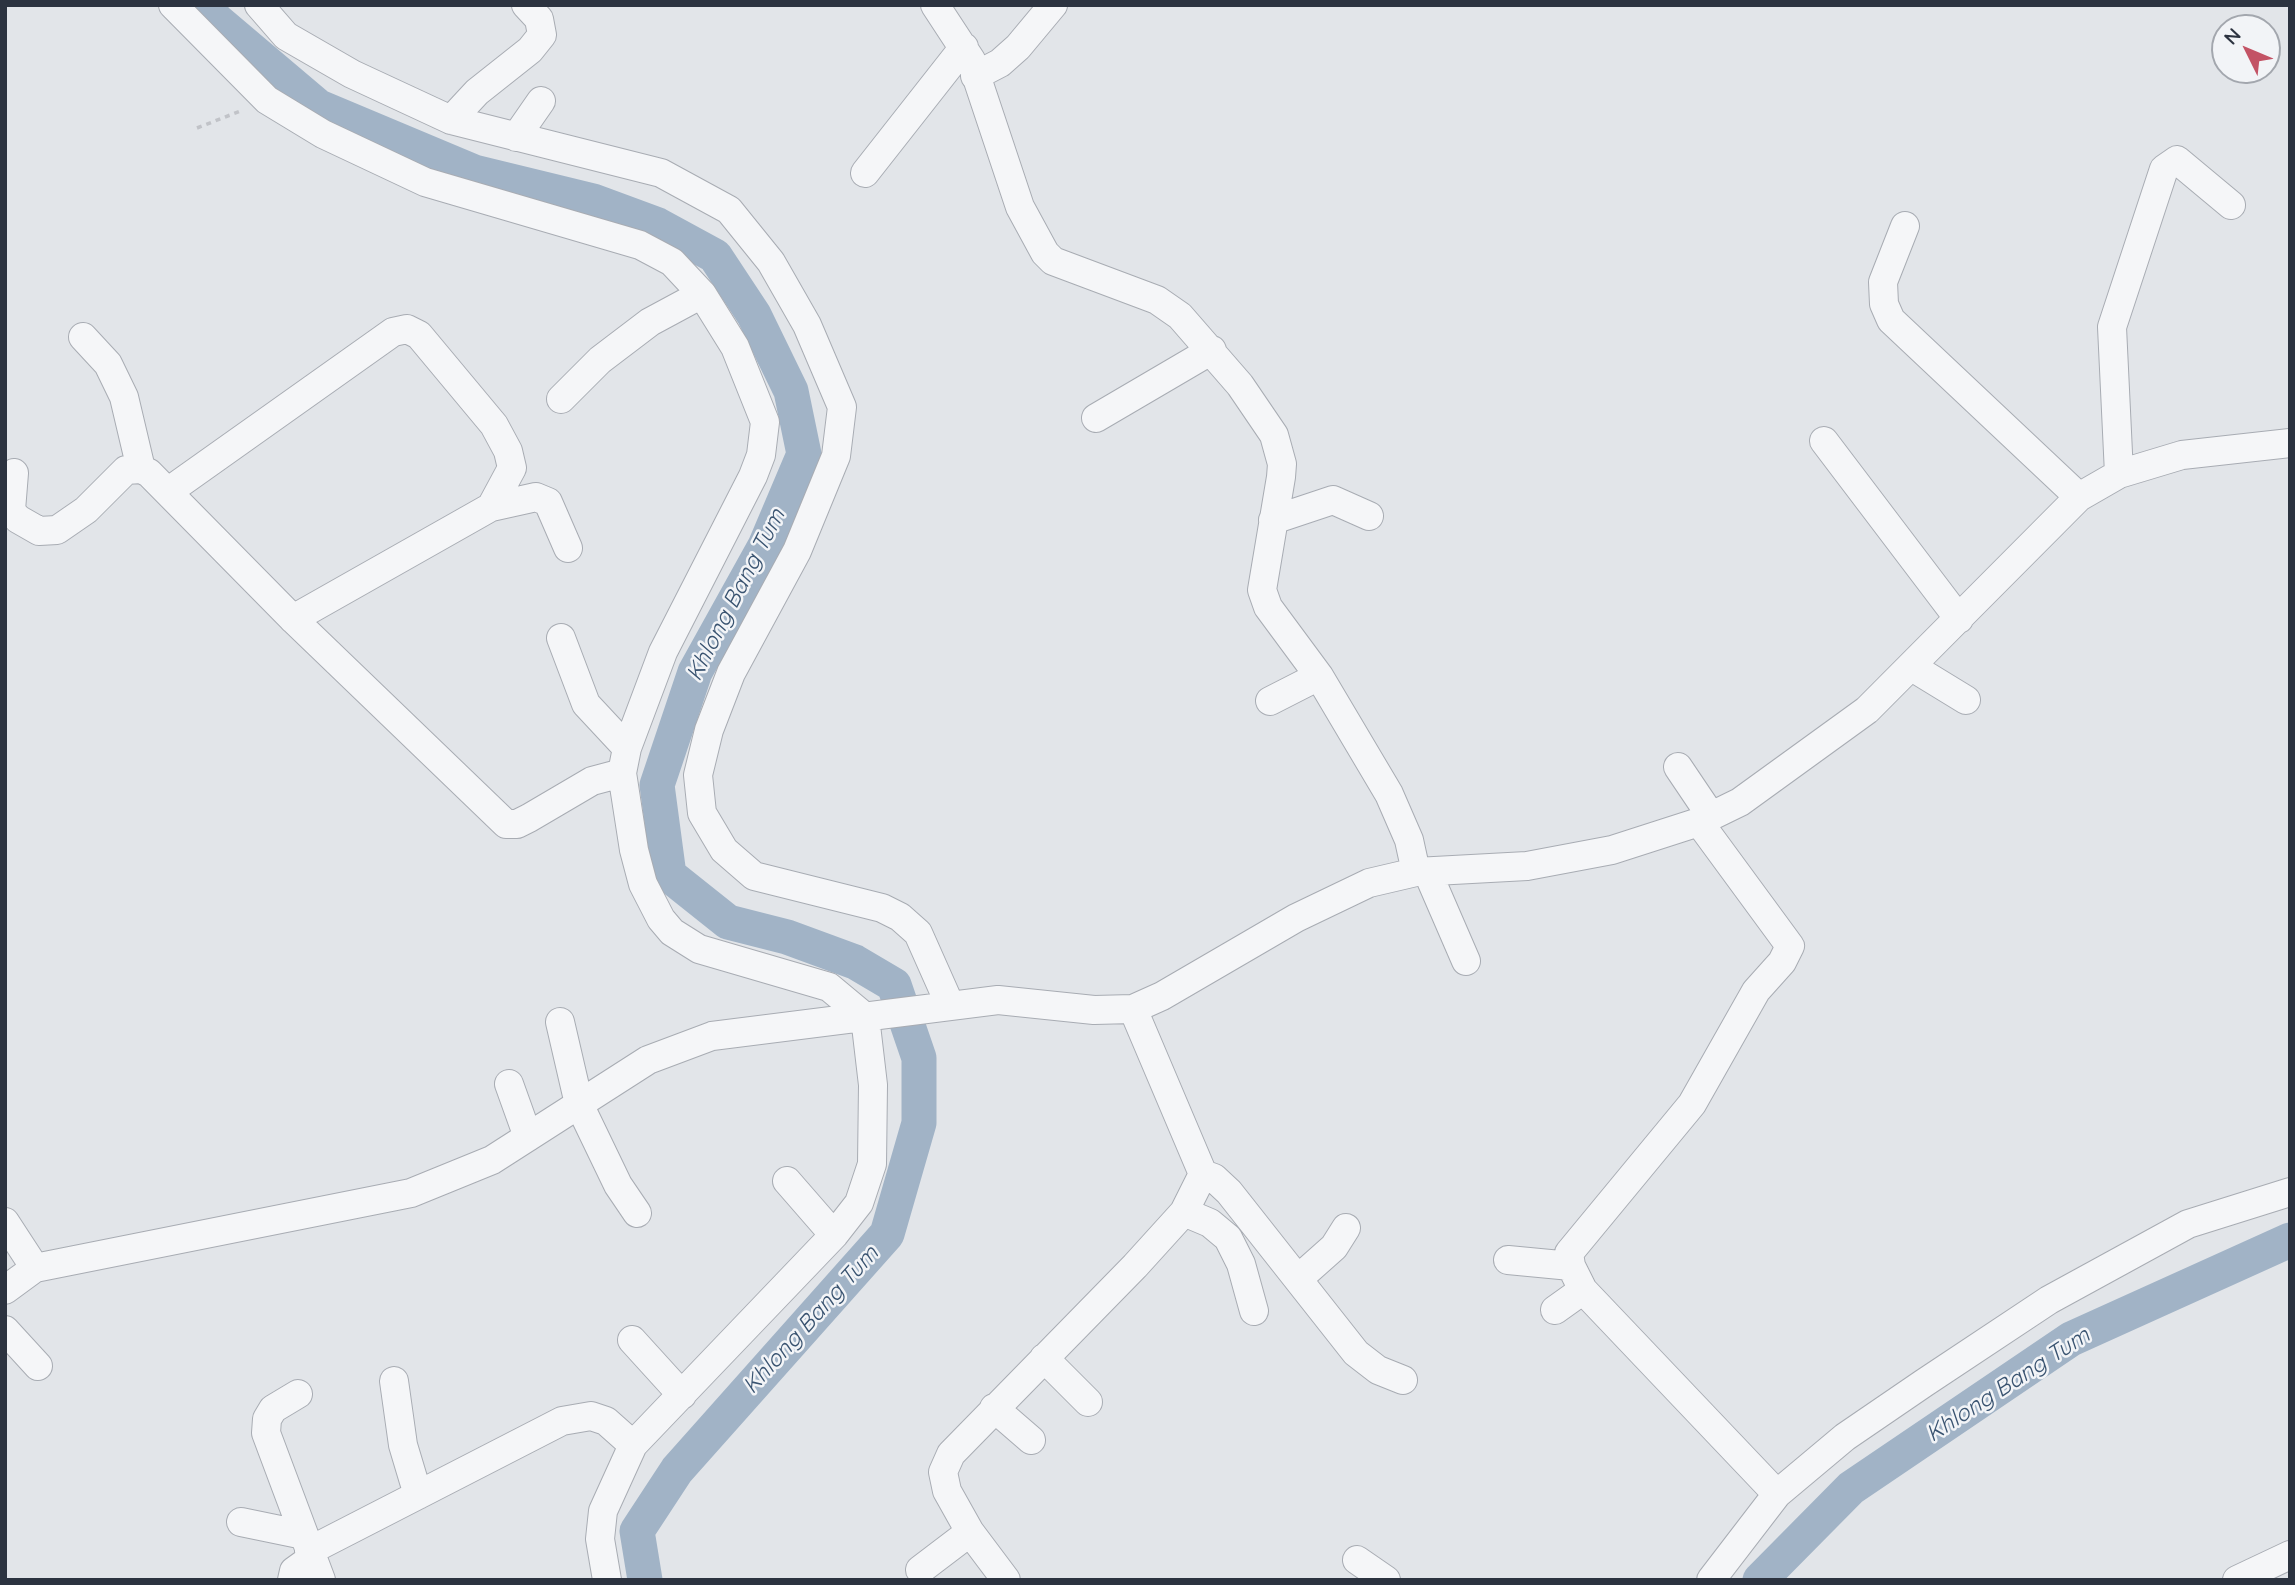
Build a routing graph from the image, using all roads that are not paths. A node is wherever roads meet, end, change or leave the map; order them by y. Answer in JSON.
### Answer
{"nodes":[{"id":1,"x":173,"y":5,"type":"edge"},
{"id":2,"x":260,"y":5,"type":"edge"},
{"id":3,"x":526,"y":5,"type":"edge"},
{"id":4,"x":935,"y":5,"type":"edge"},
{"id":5,"x":1053,"y":5,"type":"edge"},
{"id":6,"x":964,"y":47,"type":"junction"},
{"id":7,"x":975,"y":76,"type":"junction"},
{"id":8,"x":541,"y":101,"type":"dead end"},
{"id":9,"x":451,"y":120,"type":"junction"},
{"id":10,"x":516,"y":137,"type":"junction"},
{"id":11,"x":865,"y":173,"type":"dead end"},
{"id":12,"x":2231,"y":205,"type":"dead end"},
{"id":13,"x":1905,"y":226,"type":"dead end"},
{"id":14,"x":702,"y":295,"type":"junction"},
{"id":15,"x":83,"y":337,"type":"dead end"},
{"id":16,"x":1212,"y":350,"type":"junction"},
{"id":17,"x":561,"y":399,"type":"dead end"},
{"id":18,"x":1096,"y":418,"type":"dead end"},
{"id":19,"x":1824,"y":441,"type":"dead end"},
{"id":20,"x":2290,"y":443,"type":"edge"},
{"id":21,"x":141,"y":469,"type":"junction"},
{"id":22,"x":15,"y":473,"type":"dead end"},
{"id":23,"x":2119,"y":474,"type":"junction"},
{"id":24,"x":169,"y":491,"type":"junction"},
{"id":25,"x":2079,"y":497,"type":"junction"},
{"id":26,"x":491,"y":507,"type":"junction"},
{"id":27,"x":10,"y":515,"type":"edge"},
{"id":28,"x":1369,"y":516,"type":"dead end"},
{"id":29,"x":1273,"y":520,"type":"junction"},
{"id":30,"x":568,"y":548,"type":"dead end"},
{"id":31,"x":293,"y":619,"type":"junction"},
{"id":32,"x":1959,"y":619,"type":"junction"},
{"id":33,"x":561,"y":638,"type":"dead end"},
{"id":34,"x":1912,"y":667,"type":"junction"},
{"id":35,"x":1319,"y":676,"type":"junction"},
{"id":36,"x":1966,"y":699,"type":"dead end"},
{"id":37,"x":1270,"y":701,"type":"dead end"},
{"id":38,"x":624,"y":760,"type":"junction"},
{"id":39,"x":1678,"y":767,"type":"dead end"},
{"id":40,"x":1705,"y":819,"type":"junction"},
{"id":41,"x":1422,"y":871,"type":"junction"},
{"id":42,"x":1466,"y":961,"type":"dead end"},
{"id":43,"x":944,"y":1005,"type":"junction"},
{"id":44,"x":1133,"y":1009,"type":"junction"},
{"id":45,"x":870,"y":1016,"type":"junction"},
{"id":46,"x":559,"y":1021,"type":"dead end"},
{"id":47,"x":509,"y":1084,"type":"dead end"},
{"id":48,"x":579,"y":1104,"type":"junction"},
{"id":49,"x":528,"y":1137,"type":"junction"},
{"id":50,"x":1203,"y":1174,"type":"junction"},
{"id":51,"x":787,"y":1181,"type":"dead end"},
{"id":52,"x":2290,"y":1192,"type":"edge"},
{"id":53,"x":1184,"y":1212,"type":"junction"},
{"id":54,"x":637,"y":1213,"type":"dead end"},
{"id":55,"x":5,"y":1223,"type":"edge"},
{"id":56,"x":1346,"y":1228,"type":"dead end"},
{"id":57,"x":834,"y":1235,"type":"junction"},
{"id":58,"x":1508,"y":1260,"type":"dead end"},
{"id":59,"x":35,"y":1268,"type":"junction"},
{"id":60,"x":1577,"y":1278,"type":"junction"},
{"id":61,"x":1298,"y":1279,"type":"junction"},
{"id":62,"x":5,"y":1290,"type":"edge"},
{"id":63,"x":1555,"y":1310,"type":"dead end"},
{"id":64,"x":1254,"y":1311,"type":"dead end"},
{"id":65,"x":5,"y":1330,"type":"edge"},
{"id":66,"x":632,"y":1340,"type":"dead end"},
{"id":67,"x":1044,"y":1358,"type":"junction"},
{"id":68,"x":38,"y":1366,"type":"dead end"},
{"id":69,"x":1402,"y":1380,"type":"dead end"},
{"id":70,"x":394,"y":1381,"type":"dead end"},
{"id":71,"x":298,"y":1394,"type":"dead end"},
{"id":72,"x":682,"y":1395,"type":"junction"},
{"id":73,"x":1088,"y":1402,"type":"dead end"},
{"id":74,"x":994,"y":1408,"type":"junction"},
{"id":75,"x":1031,"y":1440,"type":"dead end"},
{"id":76,"x":634,"y":1445,"type":"junction"},
{"id":77,"x":1777,"y":1494,"type":"junction"},
{"id":78,"x":418,"y":1495,"type":"junction"},
{"id":79,"x":241,"y":1521,"type":"dead end"},
{"id":80,"x":970,"y":1532,"type":"junction"},
{"id":81,"x":2290,"y":1555,"type":"edge"},
{"id":82,"x":311,"y":1556,"type":"edge"},
{"id":83,"x":1357,"y":1560,"type":"dead end"},
{"id":84,"x":920,"y":1570,"type":"dead end"},
{"id":85,"x":292,"y":1580,"type":"edge"},
{"id":86,"x":607,"y":1580,"type":"edge"},
{"id":87,"x":1006,"y":1580,"type":"edge"},
{"id":88,"x":1386,"y":1580,"type":"edge"},
{"id":89,"x":1711,"y":1580,"type":"edge"},
{"id":90,"x":2237,"y":1580,"type":"edge"}],
"edges":[{"from":1,"to":14,"type":"street"},
{"from":2,"to":9,"type":"street"},
{"from":3,"to":9,"type":"street"},
{"from":4,"to":6,"type":"street"},
{"from":5,"to":7,"type":"street"},
{"from":6,"to":7,"type":"street"},
{"from":6,"to":11,"type":"street"},
{"from":7,"to":16,"type":"street"},
{"from":8,"to":10,"type":"street"},
{"from":9,"to":10,"type":"street"},
{"from":10,"to":43,"type":"street"},
{"from":12,"to":23,"type":"street"},
{"from":13,"to":25,"type":"street"},
{"from":14,"to":17,"type":"street"},
{"from":14,"to":38,"type":"street"},
{"from":15,"to":21,"type":"street"},
{"from":16,"to":18,"type":"street"},
{"from":16,"to":29,"type":"street"},
{"from":19,"to":32,"type":"street"},
{"from":20,"to":23,"type":"street"},
{"from":21,"to":24,"type":"street"},
{"from":21,"to":27,"type":"street"},
{"from":22,"to":27,"type":"street"},
{"from":23,"to":25,"type":"street"},
{"from":24,"to":26,"type":"street"},
{"from":24,"to":31,"type":"street"},
{"from":25,"to":32,"type":"street"},
{"from":26,"to":30,"type":"street"},
{"from":26,"to":31,"type":"street"},
{"from":28,"to":29,"type":"street"},
{"from":29,"to":35,"type":"street"},
{"from":31,"to":38,"type":"street"},
{"from":32,"to":34,"type":"street"},
{"from":33,"to":38,"type":"street"},
{"from":34,"to":36,"type":"street"},
{"from":34,"to":40,"type":"street"},
{"from":35,"to":37,"type":"street"},
{"from":35,"to":41,"type":"street"},
{"from":38,"to":45,"type":"street"},
{"from":39,"to":40,"type":"street"},
{"from":40,"to":41,"type":"street"},
{"from":40,"to":60,"type":"street"},
{"from":41,"to":42,"type":"street"},
{"from":41,"to":44,"type":"street"},
{"from":43,"to":44,"type":"street"},
{"from":43,"to":45,"type":"street"},
{"from":44,"to":50,"type":"street"},
{"from":45,"to":48,"type":"street"},
{"from":45,"to":57,"type":"street"},
{"from":46,"to":48,"type":"street"},
{"from":47,"to":49,"type":"street"},
{"from":48,"to":49,"type":"street"},
{"from":48,"to":54,"type":"street"},
{"from":49,"to":59,"type":"street"},
{"from":50,"to":53,"type":"street"},
{"from":50,"to":61,"type":"street"},
{"from":51,"to":57,"type":"street"},
{"from":52,"to":77,"type":"street"},
{"from":53,"to":64,"type":"street"},
{"from":53,"to":67,"type":"street"},
{"from":55,"to":59,"type":"street"},
{"from":56,"to":61,"type":"street"},
{"from":57,"to":72,"type":"street"},
{"from":58,"to":60,"type":"street"},
{"from":59,"to":62,"type":"street"},
{"from":60,"to":63,"type":"street"},
{"from":60,"to":77,"type":"street"},
{"from":61,"to":69,"type":"street"},
{"from":65,"to":68,"type":"street"},
{"from":66,"to":72,"type":"street"},
{"from":67,"to":73,"type":"street"},
{"from":67,"to":74,"type":"street"},
{"from":70,"to":78,"type":"street"},
{"from":71,"to":82,"type":"street"},
{"from":72,"to":76,"type":"street"},
{"from":74,"to":75,"type":"street"},
{"from":74,"to":80,"type":"street"},
{"from":76,"to":78,"type":"street"},
{"from":76,"to":86,"type":"street"},
{"from":77,"to":89,"type":"street"},
{"from":78,"to":82,"type":"street"},
{"from":79,"to":82,"type":"street"},
{"from":80,"to":84,"type":"street"},
{"from":80,"to":87,"type":"street"},
{"from":81,"to":90,"type":"street"},
{"from":82,"to":85,"type":"street"},
{"from":83,"to":88,"type":"street"}]}
